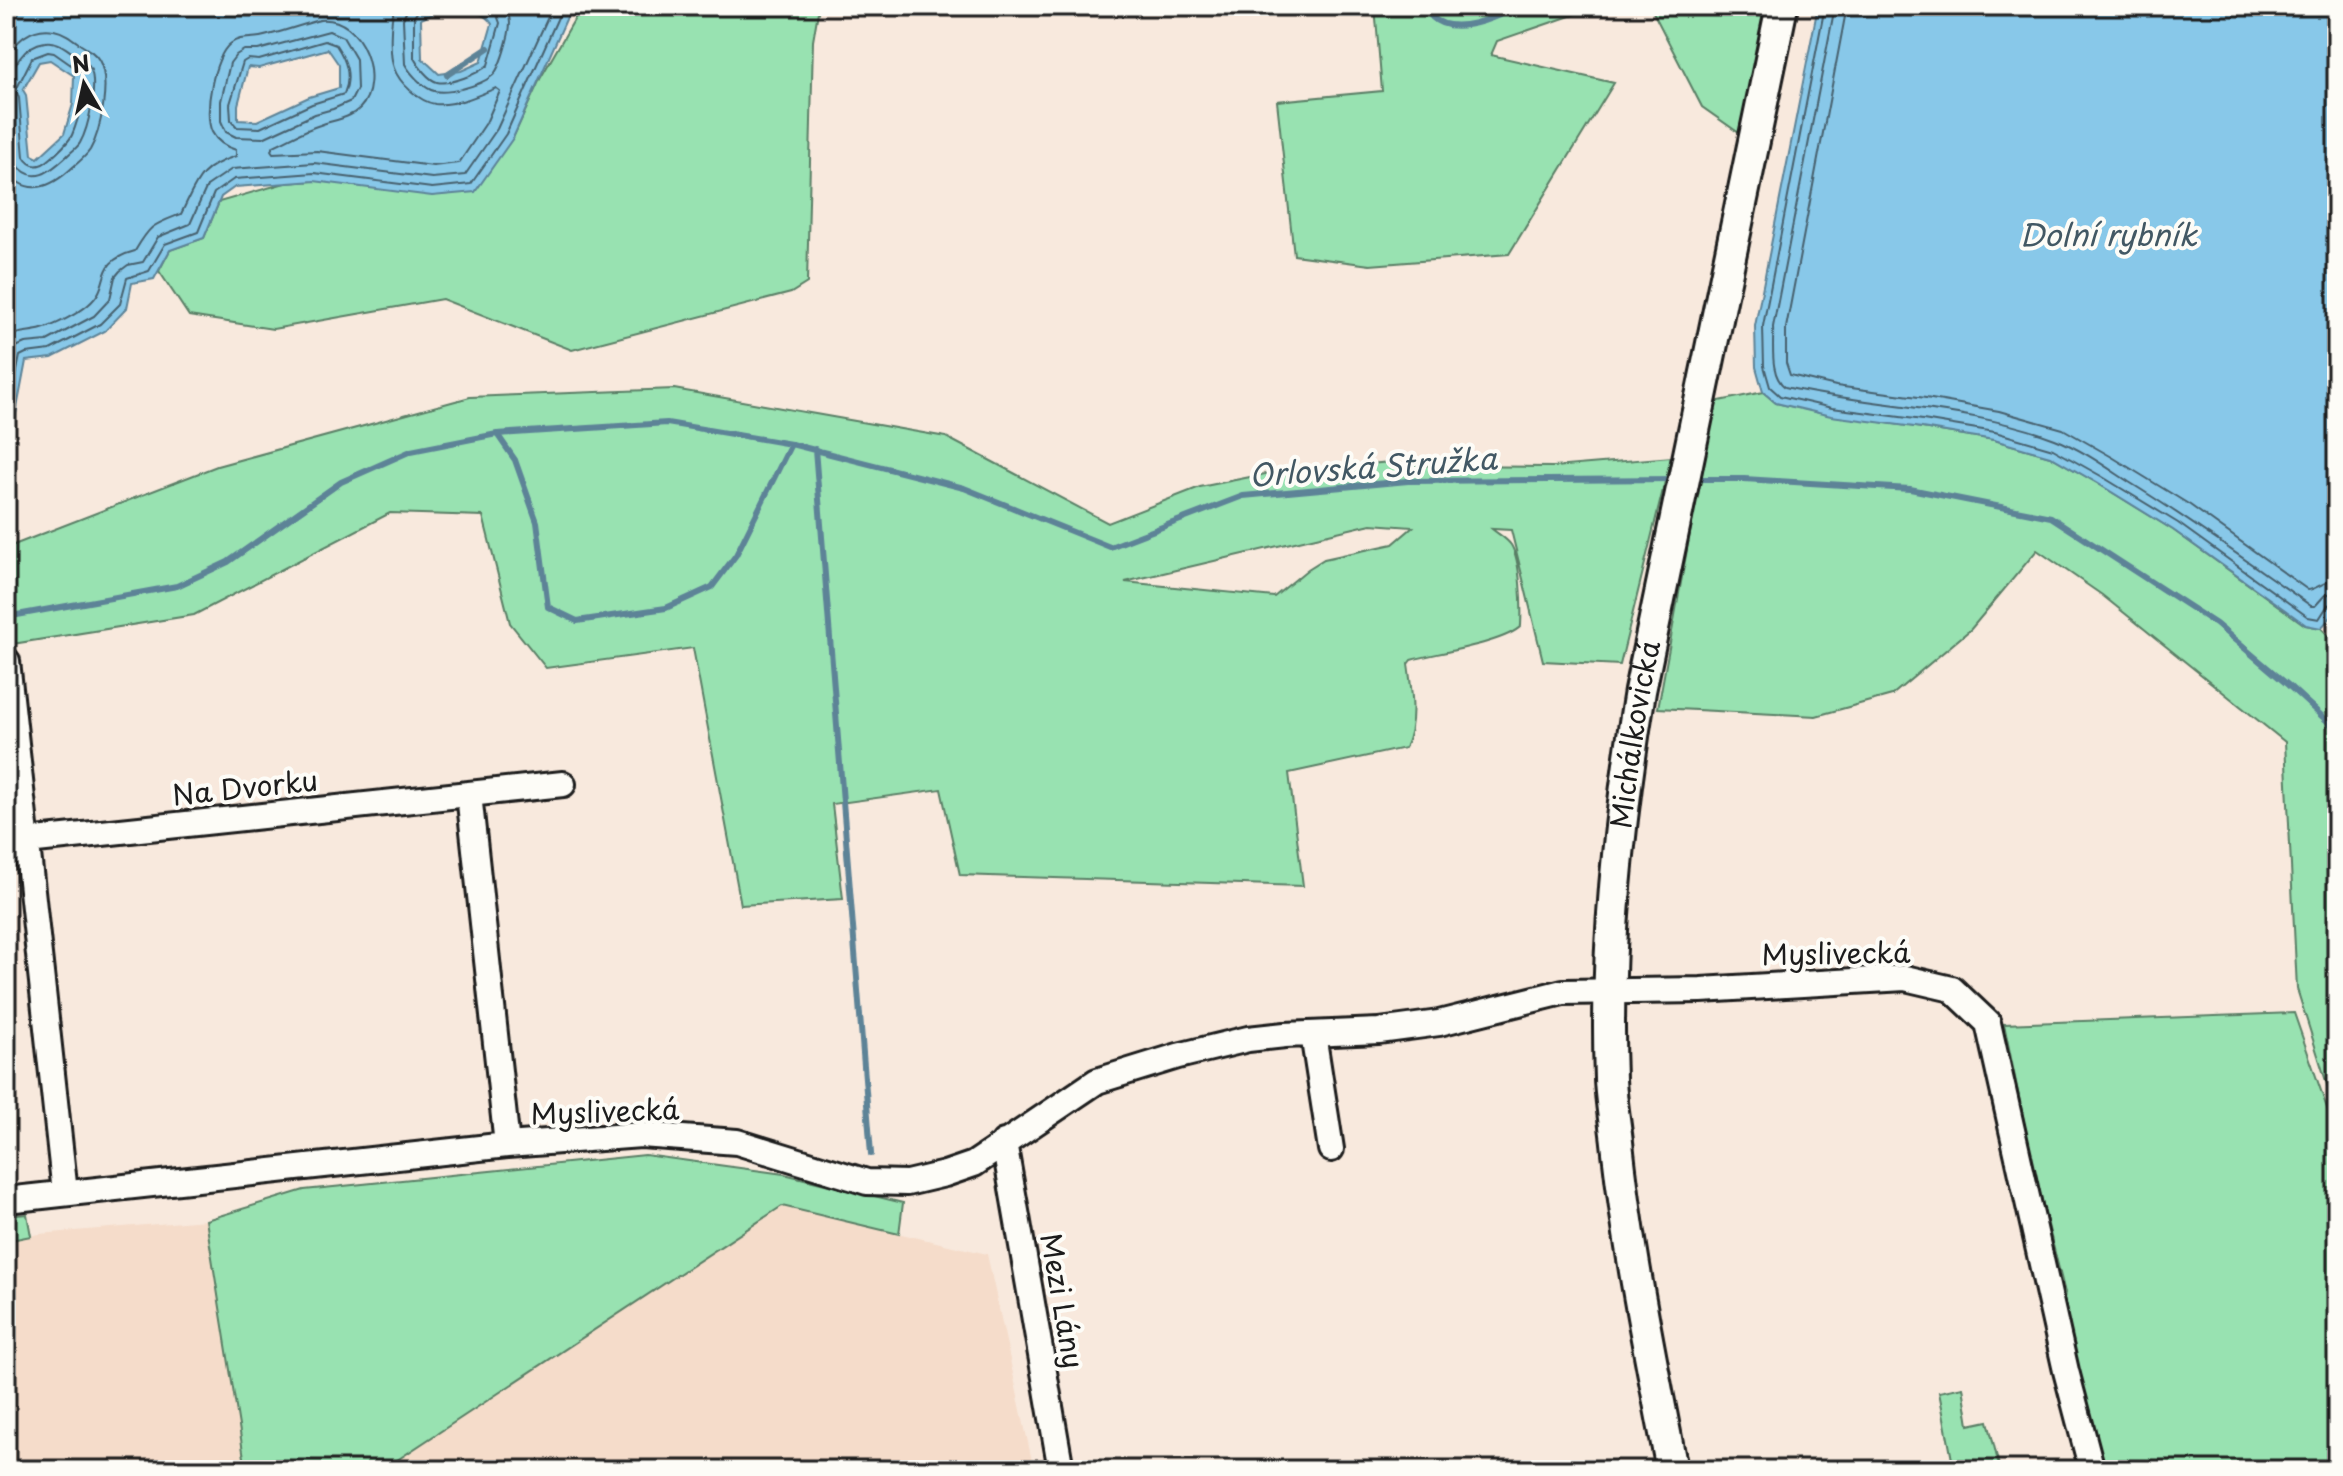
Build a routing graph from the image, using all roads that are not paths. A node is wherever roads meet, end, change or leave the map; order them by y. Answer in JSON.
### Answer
{"nodes":[{"id":1,"x":1782,"y":6,"type":"edge"},
{"id":2,"x":7,"y":661,"type":"edge"},
{"id":3,"x":563,"y":784,"type":"dead end"},
{"id":4,"x":469,"y":794,"type":"junction"},
{"id":5,"x":27,"y":841,"type":"junction"},
{"id":6,"x":1609,"y":991,"type":"junction"},
{"id":7,"x":1313,"y":1034,"type":"junction"},
{"id":8,"x":1004,"y":1142,"type":"junction"},
{"id":9,"x":507,"y":1145,"type":"junction"},
{"id":10,"x":1331,"y":1149,"type":"dead end"},
{"id":11,"x":65,"y":1193,"type":"junction"},
{"id":12,"x":6,"y":1200,"type":"edge"},
{"id":13,"x":1061,"y":1470,"type":"edge"},
{"id":14,"x":1672,"y":1470,"type":"edge"},
{"id":15,"x":2092,"y":1470,"type":"edge"}],
"edges":[{"from":1,"to":6,"type":"street","name":"Michálkovická"},
{"from":2,"to":5,"type":"street"},
{"from":3,"to":4,"type":"street","name":"Na Dvorku"},
{"from":4,"to":5,"type":"street","name":"Na Dvorku"},
{"from":4,"to":9,"type":"street"},
{"from":5,"to":11,"type":"street"},
{"from":6,"to":7,"type":"street","name":"Myslivecká"},
{"from":6,"to":14,"type":"street","name":"Michálkovická"},
{"from":6,"to":15,"type":"street","name":"Myslivecká"},
{"from":7,"to":8,"type":"street","name":"Myslivecká"},
{"from":7,"to":10,"type":"street"},
{"from":8,"to":9,"type":"street","name":"Myslivecká"},
{"from":8,"to":13,"type":"street","name":"Mezi Lány"},
{"from":9,"to":11,"type":"street","name":"Myslivecká"},
{"from":11,"to":12,"type":"street","name":"Myslivecká"}]}
